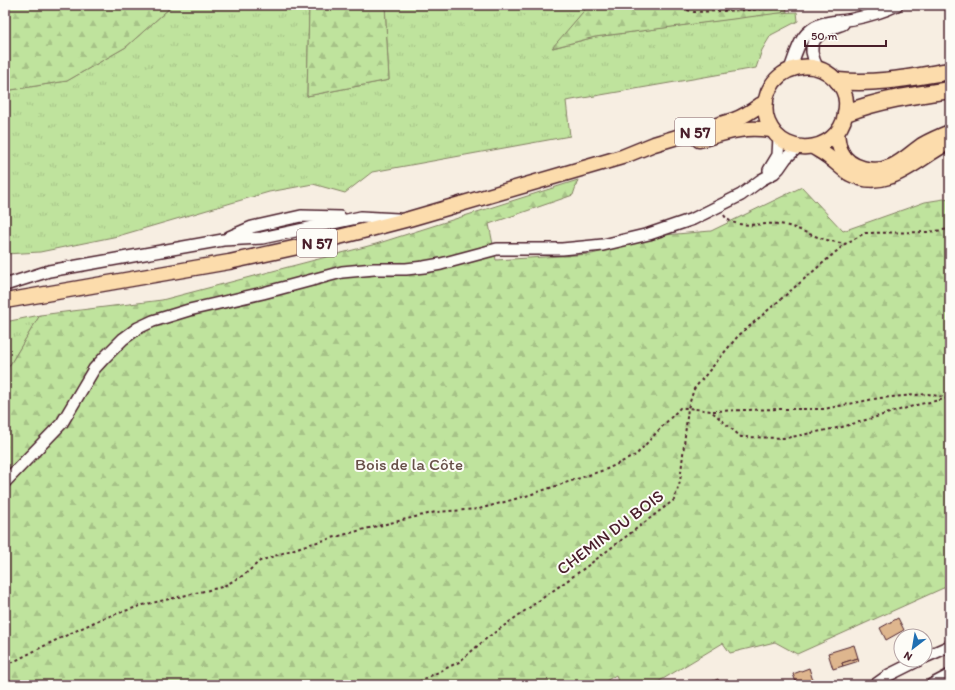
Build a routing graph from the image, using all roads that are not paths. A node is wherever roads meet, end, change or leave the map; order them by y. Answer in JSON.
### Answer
{"nodes":[{"id":1,"x":897,"y":5,"type":"edge"},
{"id":2,"x":852,"y":19,"type":"junction"},
{"id":3,"x":816,"y":68,"type":"junction"},
{"id":4,"x":790,"y":70,"type":"junction"},
{"id":5,"x":950,"y":71,"type":"edge"},
{"id":6,"x":838,"y":81,"type":"junction"},
{"id":7,"x":950,"y":90,"type":"edge"},
{"id":8,"x":766,"y":101,"type":"junction"},
{"id":9,"x":846,"y":113,"type":"junction"},
{"id":10,"x":950,"y":132,"type":"edge"},
{"id":11,"x":838,"y":133,"type":"junction"},
{"id":12,"x":776,"y":134,"type":"junction"},
{"id":13,"x":950,"y":142,"type":"edge"},
{"id":14,"x":798,"y":147,"type":"junction"},
{"id":15,"x":813,"y":147,"type":"junction"},
{"id":16,"x":622,"y":157,"type":"junction"},
{"id":17,"x":762,"y":180,"type":"junction"},
{"id":18,"x":409,"y":219,"type":"junction"},
{"id":19,"x":5,"y":285,"type":"edge"},
{"id":20,"x":5,"y":301,"type":"edge"},
{"id":21,"x":5,"y":482,"type":"edge"},
{"id":22,"x":950,"y":646,"type":"edge"},
{"id":23,"x":933,"y":653,"type":"edge"},
{"id":24,"x":903,"y":668,"type":"edge"},
{"id":25,"x":950,"y":675,"type":"edge"},
{"id":26,"x":875,"y":685,"type":"edge"},
{"id":27,"x":931,"y":685,"type":"edge"}],
"edges":[{"from":1,"to":2,"type":"street"},
{"from":2,"to":3,"type":"street"},
{"from":2,"to":4,"type":"street"},
{"from":3,"to":4,"type":"main road"},
{"from":3,"to":6,"type":"main road"},
{"from":4,"to":8,"type":"main road"},
{"from":5,"to":6,"type":"highway"},
{"from":6,"to":9,"type":"main road"},
{"from":7,"to":9,"type":"highway"},
{"from":8,"to":12,"type":"main road"},
{"from":8,"to":16,"type":"main road","number":"N 57"},
{"from":9,"to":11,"type":"main road"},
{"from":10,"to":11,"type":"main road"},
{"from":11,"to":15,"type":"main road"},
{"from":12,"to":14,"type":"main road"},
{"from":12,"to":16,"type":"main road","number":"N 57"},
{"from":12,"to":17,"type":"street"},
{"from":13,"to":15,"type":"main road"},
{"from":14,"to":15,"type":"main road"},
{"from":14,"to":17,"type":"street"},
{"from":16,"to":18,"type":"main road","number":"N 57"},
{"from":17,"to":21,"type":"street"},
{"from":18,"to":19,"type":"street"},
{"from":18,"to":20,"type":"main road","number":"N 57"},
{"from":22,"to":23,"type":"street"},
{"from":24,"to":26,"type":"street"},
{"from":25,"to":27,"type":"street"}]}
